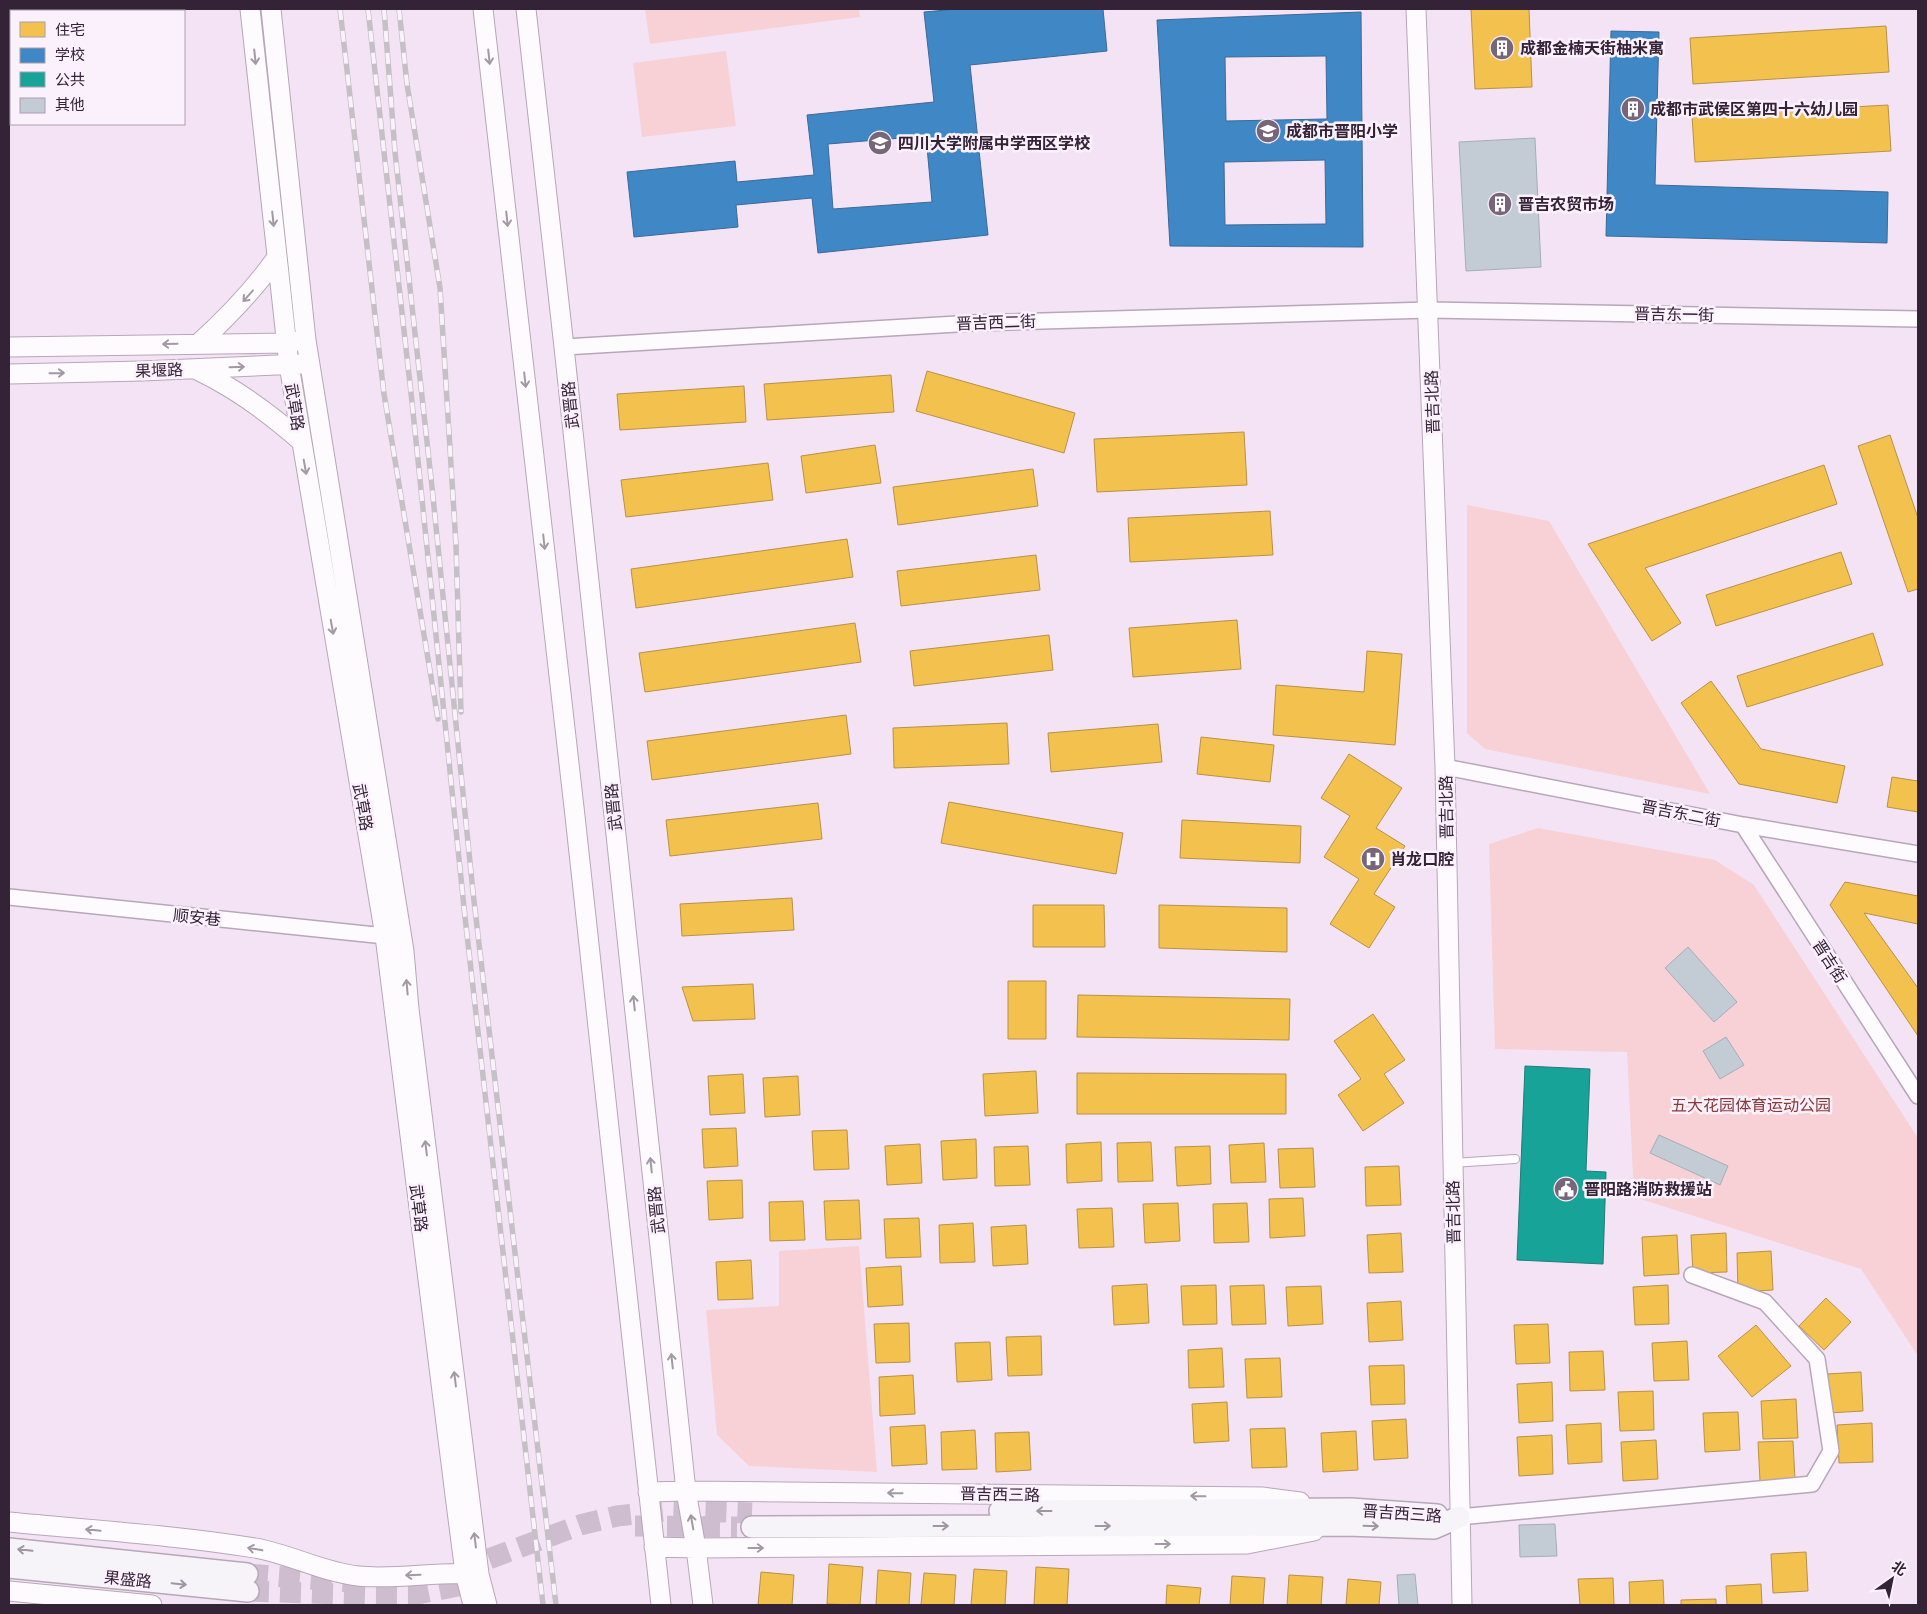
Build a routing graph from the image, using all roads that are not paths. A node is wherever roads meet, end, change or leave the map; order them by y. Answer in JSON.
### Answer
{"nodes":[{"id":1,"x":250,"y":9,"type":"edge"},
{"id":2,"x":271,"y":9,"type":"edge"},
{"id":3,"x":483,"y":9,"type":"edge"},
{"id":4,"x":526,"y":9,"type":"edge"},
{"id":5,"x":1416,"y":9,"type":"edge"},
{"id":6,"x":277,"y":257,"type":"junction"},
{"id":7,"x":1429,"y":310,"type":"junction"},
{"id":8,"x":1918,"y":319,"type":"edge"},
{"id":9,"x":306,"y":340,"type":"junction"},
{"id":10,"x":286,"y":343,"type":"junction"},
{"id":11,"x":198,"y":344,"type":"junction"},
{"id":12,"x":9,"y":347,"type":"edge"},
{"id":13,"x":564,"y":347,"type":"junction"},
{"id":14,"x":310,"y":362,"type":"junction"},
{"id":15,"x":288,"y":365,"type":"junction"},
{"id":16,"x":196,"y":369,"type":"junction"},
{"id":17,"x":9,"y":374,"type":"edge"},
{"id":18,"x":301,"y":441,"type":"junction"},
{"id":19,"x":1445,"y":767,"type":"junction"},
{"id":20,"x":1743,"y":825,"type":"junction"},
{"id":21,"x":1918,"y":854,"type":"edge"},
{"id":22,"x":9,"y":897,"type":"edge"},
{"id":23,"x":386,"y":936,"type":"junction"},
{"id":24,"x":1918,"y":1096,"type":"edge"},
{"id":25,"x":1515,"y":1159,"type":"dead end"},
{"id":26,"x":1452,"y":1163,"type":"junction"},
{"id":27,"x":1692,"y":1275,"type":"dead end"},
{"id":28,"x":686,"y":1491,"type":"junction"},
{"id":29,"x":648,"y":1492,"type":"junction"},
{"id":30,"x":1349,"y":1517,"type":"junction"},
{"id":31,"x":1460,"y":1518,"type":"junction"},
{"id":32,"x":752,"y":1520,"type":"tunnel mouth"},
{"id":33,"x":9,"y":1522,"type":"edge"},
{"id":34,"x":654,"y":1547,"type":"junction"},
{"id":35,"x":696,"y":1548,"type":"junction"},
{"id":36,"x":9,"y":1549,"type":"edge"},
{"id":37,"x":9,"y":1568,"type":"edge"},
{"id":38,"x":472,"y":1574,"type":"junction"},
{"id":39,"x":9,"y":1590,"type":"edge"},
{"id":40,"x":152,"y":1605,"type":"edge"},
{"id":41,"x":473,"y":1605,"type":"edge"},
{"id":42,"x":487,"y":1605,"type":"edge"},
{"id":43,"x":661,"y":1605,"type":"edge"},
{"id":44,"x":703,"y":1605,"type":"edge"},
{"id":45,"x":1462,"y":1605,"type":"edge"}],
"edges":[{"from":1,"to":6,"type":"street","name":"武草路","one_way":true},
{"from":2,"to":9,"type":"street","name":"武草路"},
{"from":3,"to":29,"type":"street","one_way":true},
{"from":4,"to":13,"type":"street","name":"武晋路"},
{"from":5,"to":7,"type":"street","name":"晋吉北路"},
{"from":6,"to":10,"type":"street","name":"武草路"},
{"from":6,"to":11,"type":"street","one_way":true},
{"from":7,"to":8,"type":"street","name":"晋吉东一街"},
{"from":7,"to":13,"type":"street","name":"晋吉西二街"},
{"from":7,"to":19,"type":"street","name":"晋吉北路"},
{"from":9,"to":10,"type":"street","name":"果堰路"},
{"from":9,"to":14,"type":"street","name":"武草路"},
{"from":10,"to":11,"type":"street","name":"果堰路"},
{"from":10,"to":15,"type":"street","name":"武草路"},
{"from":11,"to":12,"type":"street","name":"果堰路","one_way":true},
{"from":28,"to":13,"type":"street","name":"武晋路","one_way":true},
{"from":14,"to":15,"type":"street","name":"果堰路"},
{"from":38,"to":14,"type":"street","name":"武草路","one_way":true},
{"from":16,"to":15,"type":"street","name":"果堰路","one_way":true},
{"from":15,"to":18,"type":"street","name":"武草路"},
{"from":17,"to":16,"type":"street","name":"果堰路","one_way":true},
{"from":16,"to":18,"type":"street"},
{"from":18,"to":23,"type":"street","name":"武草路","one_way":true},
{"from":19,"to":20,"type":"street","name":"晋吉东二街"},
{"from":19,"to":26,"type":"street","name":"晋吉北路"},
{"from":20,"to":21,"type":"street","name":"晋吉东二街"},
{"from":20,"to":24,"type":"street","name":"晋吉街"},
{"from":22,"to":23,"type":"street","name":"顺安巷"},
{"from":23,"to":38,"type":"street","name":"武草路"},
{"from":25,"to":26,"type":"lane"},
{"from":26,"to":31,"type":"street","name":"晋吉北路"},
{"from":27,"to":31,"type":"street"},
{"from":28,"to":29,"type":"street","name":"晋吉西三路"},
{"from":30,"to":28,"type":"street","name":"晋吉西三路","one_way":true},
{"from":35,"to":28,"type":"street","name":"武晋路","one_way":true},
{"from":29,"to":34,"type":"street"},
{"from":30,"to":31,"type":"main road","name":"晋吉西三路"},
{"from":30,"to":32,"type":"main road","name":"晋吉西三路"},
{"from":35,"to":30,"type":"street","name":"晋吉西三路","one_way":true},
{"from":31,"to":45,"type":"street","name":"晋吉北路"},
{"from":38,"to":33,"type":"street","one_way":true},
{"from":34,"to":35,"type":"street","name":"晋吉西三路"},
{"from":34,"to":43,"type":"street"},
{"from":35,"to":44,"type":"street","name":"武晋路"},
{"from":37,"to":36,"type":"main road","name":"果盛路","one_way":true},
{"from":38,"to":41,"type":"street","name":"武草路"},
{"from":38,"to":42,"type":"street","name":"武草路"},
{"from":39,"to":40,"type":"street"}]}
